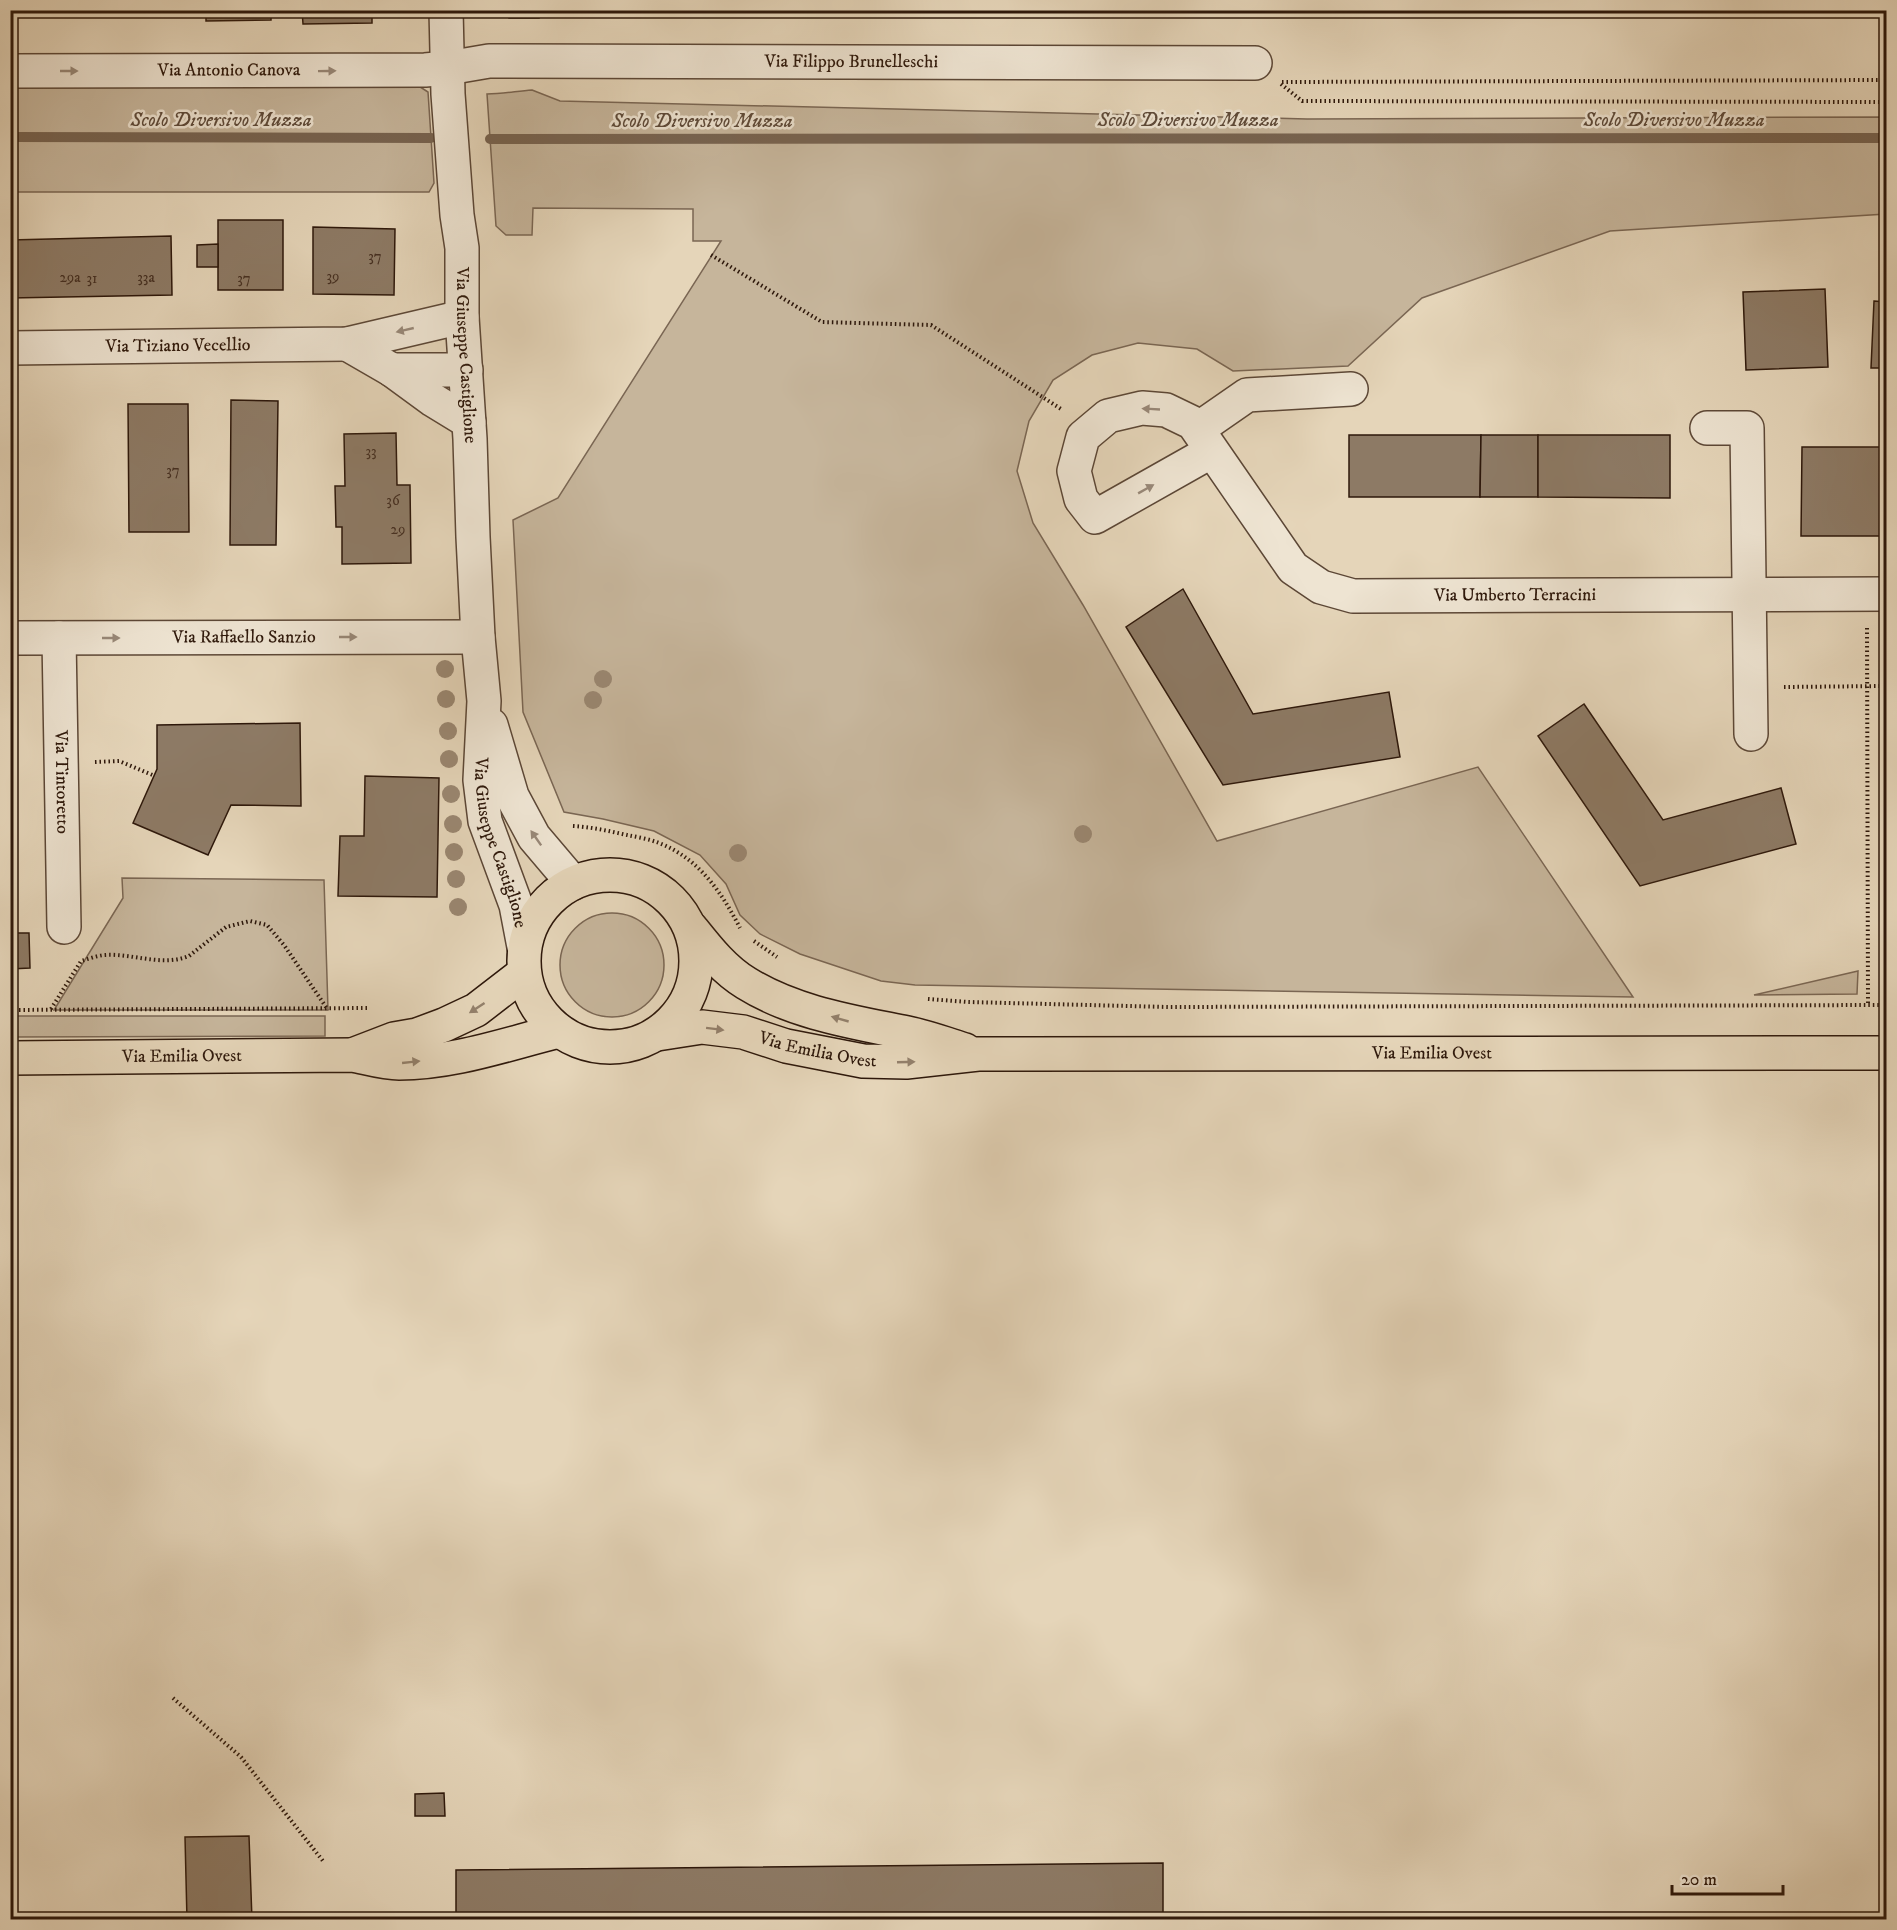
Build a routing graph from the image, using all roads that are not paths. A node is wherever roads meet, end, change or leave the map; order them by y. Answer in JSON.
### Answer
{"nodes":[{"id":1,"x":446,"y":10,"type":"edge"},
{"id":2,"x":448,"y":68,"type":"junction"},
{"id":3,"x":10,"y":71,"type":"edge"},
{"id":4,"x":1267,"y":73,"type":"road end"},
{"id":5,"x":462,"y":317,"type":"junction"},
{"id":6,"x":347,"y":344,"type":"junction"},
{"id":7,"x":10,"y":348,"type":"edge"},
{"id":8,"x":392,"y":370,"type":"junction"},
{"id":9,"x":466,"y":370,"type":"junction"},
{"id":10,"x":1351,"y":389,"type":"dead end"},
{"id":11,"x":469,"y":422,"type":"junction"},
{"id":12,"x":1707,"y":428,"type":"dead end"},
{"id":13,"x":1205,"y":440,"type":"junction"},
{"id":14,"x":1877,"y":594,"type":"edge"},
{"id":15,"x":1749,"y":595,"type":"junction"},
{"id":16,"x":478,"y":637,"type":"junction"},
{"id":17,"x":10,"y":638,"type":"edge"},
{"id":18,"x":59,"y":638,"type":"junction"},
{"id":19,"x":484,"y":700,"type":"junction"},
{"id":20,"x":1751,"y":734,"type":"dead end"},
{"id":21,"x":573,"y":883,"type":"junction"},
{"id":22,"x":64,"y":927,"type":"dead end"},
{"id":23,"x":690,"y":928,"type":"junction"},
{"id":24,"x":524,"y":960,"type":"junction"},
{"id":25,"x":559,"y":1032,"type":"junction"},
{"id":26,"x":657,"y":1034,"type":"junction"},
{"id":27,"x":1887,"y":1053,"type":"edge"},
{"id":28,"x":978,"y":1054,"type":"junction"},
{"id":29,"x":353,"y":1055,"type":"junction"},
{"id":30,"x":10,"y":1058,"type":"edge"}],
"edges":[{"from":1,"to":2,"type":"street","name":"Via Giuseppe Castiglione"},
{"from":3,"to":2,"type":"street","name":"Via Antonio Canova","one_way":true},
{"from":2,"to":4,"type":"street","name":"Via Filippo Brunelleschi"},
{"from":2,"to":5,"type":"street","name":"Via Giuseppe Castiglione"},
{"from":5,"to":6,"type":"street","name":"Via Tiziano Vecellio","one_way":true},
{"from":5,"to":9,"type":"street","name":"Via Giuseppe Castiglione"},
{"from":6,"to":7,"type":"street","name":"Via Tiziano Vecellio"},
{"from":6,"to":8,"type":"street"},
{"from":8,"to":9,"type":"street"},
{"from":8,"to":11,"type":"street"},
{"from":9,"to":11,"type":"street","name":"Via Giuseppe Castiglione"},
{"from":10,"to":13,"type":"street"},
{"from":11,"to":16,"type":"street","name":"Via Giuseppe Castiglione"},
{"from":12,"to":15,"type":"street"},
{"from":13,"to":13,"type":"street","name":"Via Umberto Terracini","one_way":true},
{"from":13,"to":15,"type":"street","name":"Via Umberto Terracini"},
{"from":14,"to":15,"type":"street","name":"Via Umberto Terracini"},
{"from":15,"to":20,"type":"street"},
{"from":18,"to":16,"type":"street","name":"Via Raffaello Sanzio","one_way":true},
{"from":16,"to":19,"type":"street","name":"Via Giuseppe Castiglione"},
{"from":17,"to":18,"type":"street","name":"Via Raffaello Sanzio"},
{"from":18,"to":22,"type":"street","name":"Via Tintoretto"},
{"from":21,"to":19,"type":"street","name":"Via Giuseppe Castiglione","one_way":true},
{"from":19,"to":24,"type":"street","name":"Via Giuseppe Castiglione"},
{"from":21,"to":23,"type":"main road"},
{"from":21,"to":24,"type":"main road"},
{"from":23,"to":26,"type":"main road"},
{"from":28,"to":23,"type":"main road","name":"Via Emilia Ovest","one_way":true},
{"from":24,"to":25,"type":"main road"},
{"from":24,"to":29,"type":"main road","name":"Via Emilia Ovest","one_way":true},
{"from":25,"to":26,"type":"main road"},
{"from":29,"to":25,"type":"main road","name":"Via Emilia Ovest","one_way":true},
{"from":26,"to":28,"type":"main road","name":"Via Emilia Ovest","one_way":true},
{"from":27,"to":28,"type":"main road","name":"Via Emilia Ovest"},
{"from":29,"to":30,"type":"main road","name":"Via Emilia Ovest"}]}
